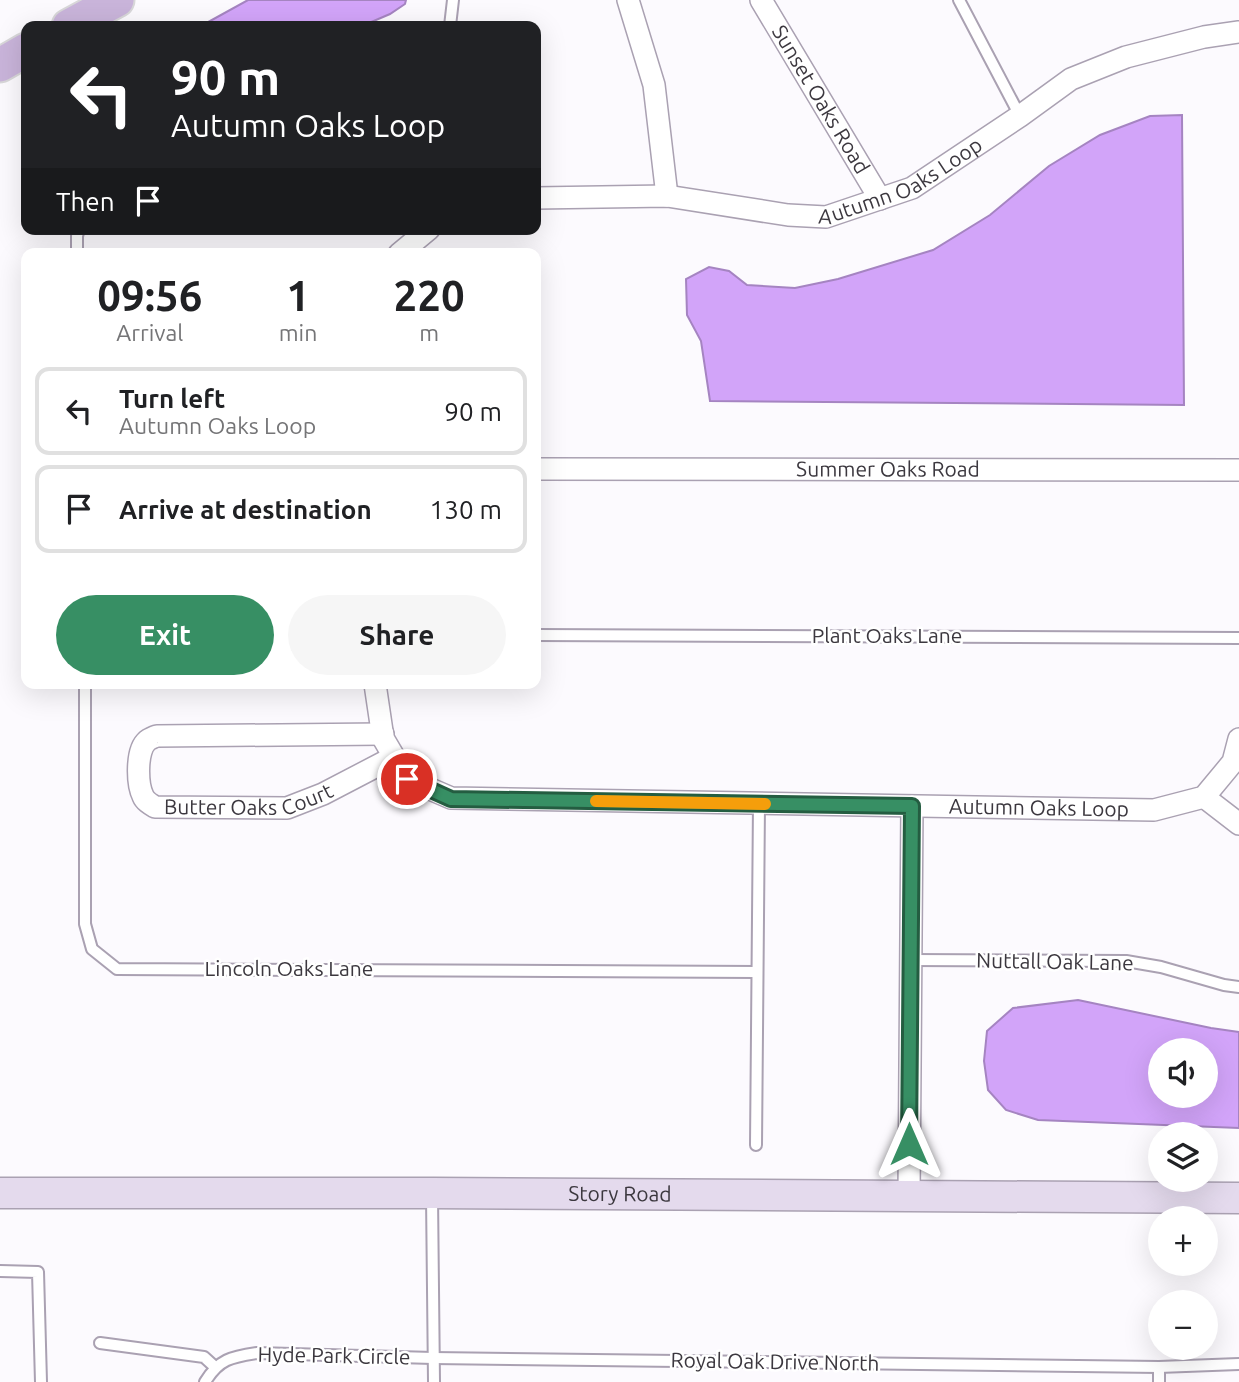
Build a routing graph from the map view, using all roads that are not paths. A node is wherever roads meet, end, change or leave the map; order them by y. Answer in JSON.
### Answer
{"nodes":[{"id":1,"x":117,"y":0,"type":"edge"},
{"id":2,"x":453,"y":0,"type":"edge"},
{"id":3,"x":628,"y":0,"type":"edge"},
{"id":4,"x":761,"y":0,"type":"edge"},
{"id":5,"x":959,"y":0,"type":"edge"},
{"id":6,"x":78,"y":21,"type":"edge"},
{"id":7,"x":451,"y":21,"type":"edge"},
{"id":8,"x":1239,"y":32,"type":"edge"},
{"id":9,"x":21,"y":53,"type":"edge"},
{"id":10,"x":0,"y":65,"type":"edge"},
{"id":11,"x":1020,"y":116,"type":"junction"},
{"id":12,"x":667,"y":196,"type":"junction"},
{"id":13,"x":541,"y":198,"type":"edge"},
{"id":14,"x":880,"y":199,"type":"junction"},
{"id":15,"x":422,"y":235,"type":"edge"},
{"id":16,"x":406,"y":248,"type":"edge"},
{"id":17,"x":541,"y":469,"type":"edge"},
{"id":18,"x":1239,"y":470,"type":"edge"},
{"id":19,"x":541,"y":635,"type":"edge"},
{"id":20,"x":1239,"y":638,"type":"edge"},
{"id":21,"x":86,"y":689,"type":"edge"},
{"id":22,"x":376,"y":689,"type":"edge"},
{"id":23,"x":383,"y":734,"type":"junction"},
{"id":24,"x":1239,"y":739,"type":"edge"},
{"id":25,"x":394,"y":757,"type":"junction"},
{"id":26,"x":1236,"y":763,"type":"edge"},
{"id":27,"x":1205,"y":797,"type":"junction"},
{"id":28,"x":759,"y":804,"type":"junction"},
{"id":29,"x":912,"y":806,"type":"junction"},
{"id":30,"x":1239,"y":824,"type":"edge"},
{"id":31,"x":911,"y":960,"type":"junction"},
{"id":32,"x":757,"y":972,"type":"junction"},
{"id":33,"x":1239,"y":987,"type":"edge"},
{"id":34,"x":756,"y":1145,"type":"dead end"},
{"id":35,"x":0,"y":1193,"type":"edge"},
{"id":36,"x":432,"y":1193,"type":"junction"},
{"id":37,"x":909,"y":1196,"type":"junction"},
{"id":38,"x":1239,"y":1198,"type":"edge"},
{"id":39,"x":0,"y":1271,"type":"edge"},
{"id":40,"x":100,"y":1343,"type":"dead end"},
{"id":41,"x":433,"y":1358,"type":"junction"},
{"id":42,"x":1239,"y":1364,"type":"edge"},
{"id":43,"x":215,"y":1367,"type":"junction"},
{"id":44,"x":1159,"y":1367,"type":"junction"},
{"id":45,"x":41,"y":1382,"type":"edge"},
{"id":46,"x":205,"y":1382,"type":"edge"},
{"id":47,"x":433,"y":1382,"type":"edge"},
{"id":48,"x":1159,"y":1382,"type":"edge"}],
"edges":[{"from":1,"to":6,"type":"main road"},
{"from":2,"to":7,"type":"lane"},
{"from":3,"to":12,"type":"street"},
{"from":4,"to":14,"type":"street","name":"Sunset Oaks Road"},
{"from":5,"to":11,"type":"lane"},
{"from":8,"to":11,"type":"street","name":"Autumn Oaks Loop"},
{"from":9,"to":10,"type":"main road"},
{"from":11,"to":14,"type":"street","name":"Autumn Oaks Loop"},
{"from":12,"to":13,"type":"street","name":"Autumn Oaks Loop"},
{"from":12,"to":14,"type":"street","name":"Autumn Oaks Loop"},
{"from":15,"to":16,"type":"street"},
{"from":17,"to":18,"type":"street","name":"Summer Oaks Road"},
{"from":19,"to":20,"type":"lane","name":"Plant Oaks Lane"},
{"from":21,"to":32,"type":"lane","name":"Lincoln Oaks Lane"},
{"from":22,"to":23,"type":"street","name":"Autumn Oaks Loop"},
{"from":23,"to":25,"type":"street","name":"Autumn Oaks Loop"},
{"from":23,"to":25,"type":"street","name":"Butter Oaks Court"},
{"from":24,"to":26,"type":"street"},
{"from":25,"to":28,"type":"street","name":"Autumn Oaks Loop"},
{"from":26,"to":27,"type":"street"},
{"from":27,"to":29,"type":"street","name":"Autumn Oaks Loop"},
{"from":27,"to":30,"type":"street"},
{"from":28,"to":29,"type":"street","name":"Autumn Oaks Loop"},
{"from":28,"to":32,"type":"lane"},
{"from":29,"to":31,"type":"street"},
{"from":31,"to":33,"type":"lane","name":"Nuttall Oak Lane"},
{"from":31,"to":37,"type":"street"},
{"from":32,"to":34,"type":"lane"},
{"from":35,"to":36,"type":"street","name":"Story Road"},
{"from":36,"to":37,"type":"street","name":"Story Road"},
{"from":36,"to":41,"type":"lane"},
{"from":37,"to":38,"type":"street","name":"Story Road"},
{"from":39,"to":45,"type":"lane"},
{"from":40,"to":43,"type":"lane"},
{"from":41,"to":43,"type":"lane","name":"Hyde Park Circle"},
{"from":41,"to":44,"type":"lane","name":"Royal Oak Drive North"},
{"from":41,"to":47,"type":"lane"},
{"from":42,"to":44,"type":"lane","name":"Royal Oak Drive North"},
{"from":43,"to":46,"type":"lane"},
{"from":44,"to":48,"type":"lane"}]}
